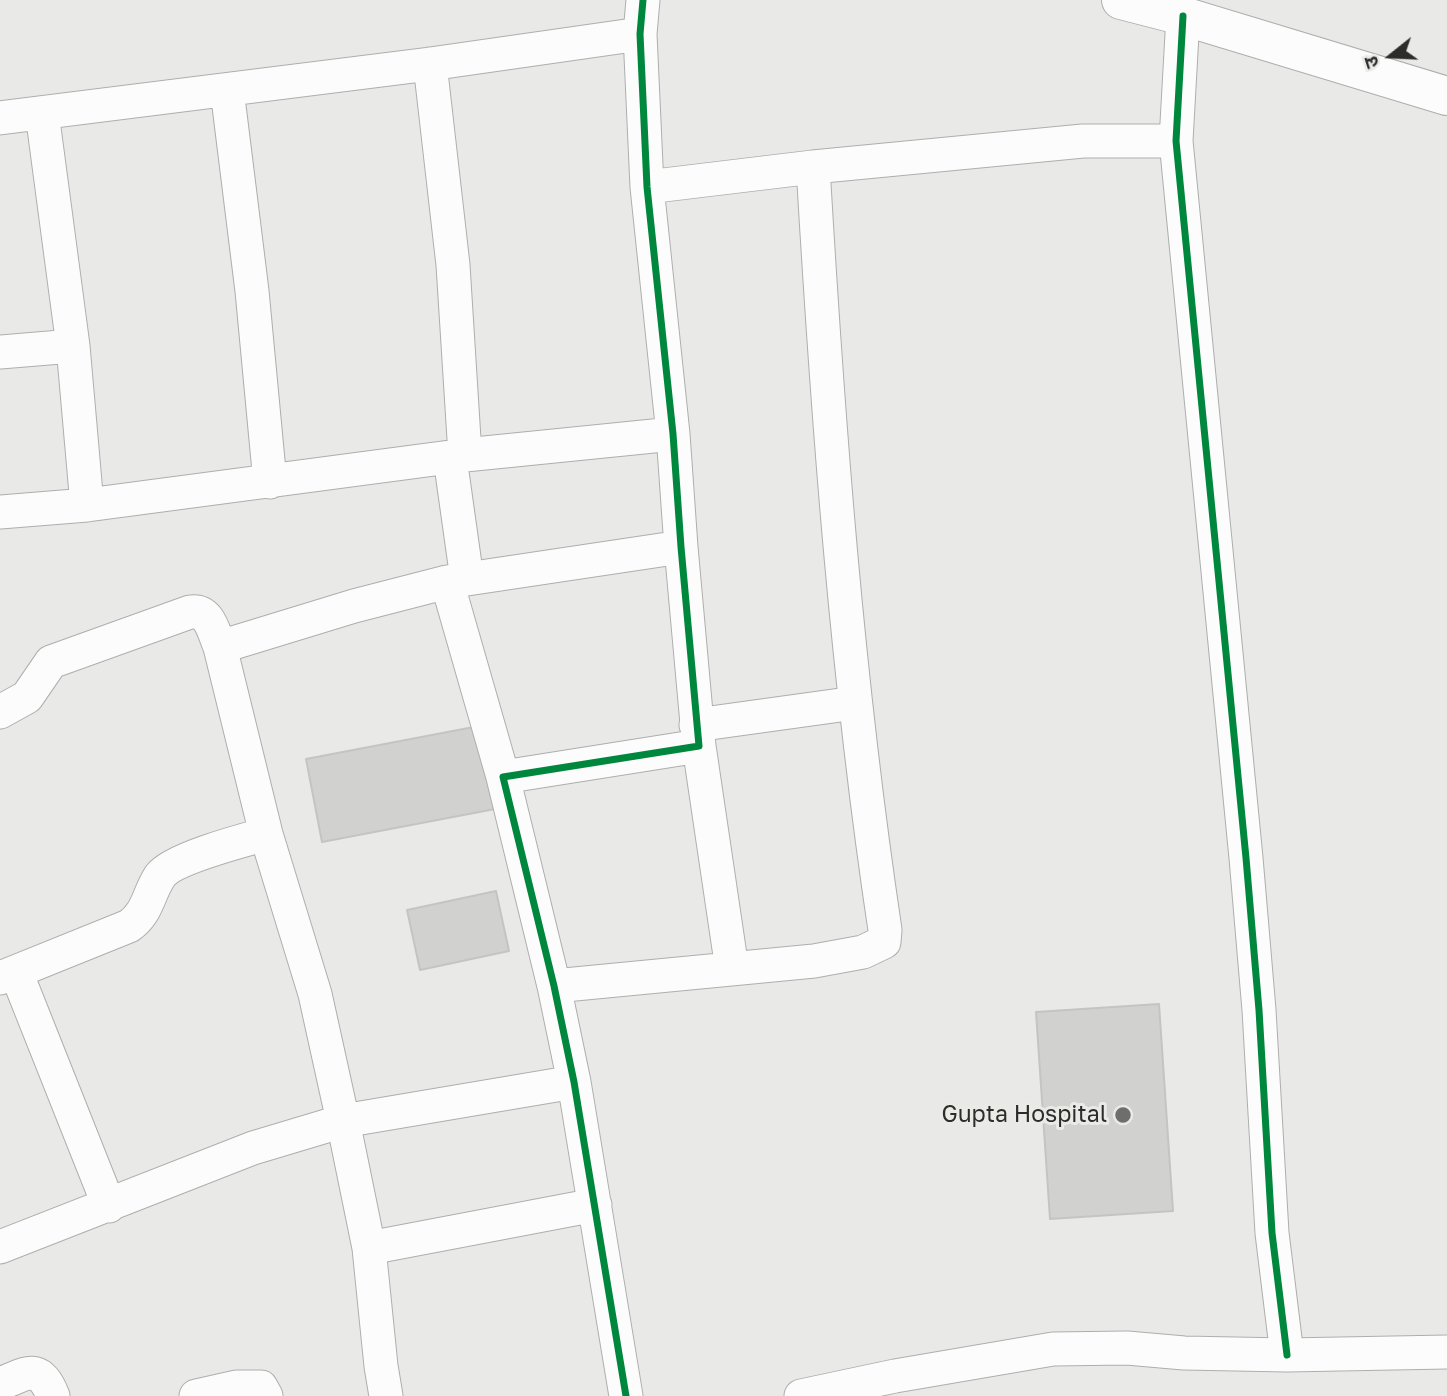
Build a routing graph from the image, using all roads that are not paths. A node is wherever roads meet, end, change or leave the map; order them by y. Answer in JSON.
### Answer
{"nodes":[{"id":1,"x":643,"y":0,"type":"edge"},
{"id":2,"x":1121,"y":0,"type":"edge"},
{"id":3,"x":1183,"y":16,"type":"junction"},
{"id":4,"x":640,"y":34,"type":"junction"},
{"id":5,"x":430,"y":64,"type":"junction"},
{"id":6,"x":227,"y":90,"type":"junction"},
{"id":7,"x":1447,"y":96,"type":"edge"},
{"id":8,"x":42,"y":113,"type":"junction"},
{"id":9,"x":0,"y":118,"type":"edge"},
{"id":10,"x":1176,"y":141,"type":"junction"},
{"id":11,"x":813,"y":167,"type":"junction"},
{"id":12,"x":647,"y":187,"type":"junction"},
{"id":13,"x":73,"y":346,"type":"junction"},
{"id":14,"x":0,"y":352,"type":"edge"},
{"id":15,"x":673,"y":434,"type":"junction"},
{"id":16,"x":458,"y":456,"type":"junction"},
{"id":17,"x":270,"y":482,"type":"junction"},
{"id":18,"x":87,"y":505,"type":"junction"},
{"id":19,"x":0,"y":512,"type":"edge"},
{"id":20,"x":681,"y":547,"type":"junction"},
{"id":21,"x":457,"y":580,"type":"junction"},
{"id":22,"x":220,"y":647,"type":"junction"},
{"id":23,"x":855,"y":702,"type":"junction"},
{"id":24,"x":0,"y":712,"type":"edge"},
{"id":25,"x":698,"y":735,"type":"junction"},
{"id":26,"x":503,"y":777,"type":"junction"},
{"id":27,"x":266,"y":834,"type":"junction"},
{"id":28,"x":732,"y":969,"type":"junction"},
{"id":29,"x":8,"y":975,"type":"edge"},
{"id":30,"x":554,"y":986,"type":"junction"},
{"id":31,"x":574,"y":1082,"type":"junction"},
{"id":32,"x":344,"y":1121,"type":"junction"},
{"id":33,"x":595,"y":1205,"type":"junction"},
{"id":34,"x":109,"y":1206,"type":"junction"},
{"id":35,"x":0,"y":1247,"type":"edge"},
{"id":36,"x":369,"y":1248,"type":"junction"},
{"id":37,"x":1447,"y":1352,"type":"edge"},
{"id":38,"x":1287,"y":1355,"type":"junction"},
{"id":39,"x":0,"y":1384,"type":"edge"},
{"id":40,"x":53,"y":1396,"type":"edge"},
{"id":41,"x":196,"y":1396,"type":"edge"},
{"id":42,"x":266,"y":1396,"type":"edge"},
{"id":43,"x":386,"y":1396,"type":"edge"},
{"id":44,"x":626,"y":1396,"type":"edge"},
{"id":45,"x":801,"y":1396,"type":"edge"}],
"edges":[{"from":1,"to":4,"type":"street"},
{"from":2,"to":3,"type":"main road"},
{"from":3,"to":7,"type":"main road"},
{"from":3,"to":10,"type":"street"},
{"from":4,"to":5,"type":"street"},
{"from":4,"to":12,"type":"street"},
{"from":5,"to":6,"type":"street"},
{"from":5,"to":16,"type":"street"},
{"from":6,"to":8,"type":"street"},
{"from":6,"to":17,"type":"street"},
{"from":8,"to":9,"type":"street"},
{"from":8,"to":13,"type":"street"},
{"from":10,"to":11,"type":"street"},
{"from":10,"to":38,"type":"street"},
{"from":11,"to":12,"type":"street"},
{"from":11,"to":23,"type":"street"},
{"from":12,"to":15,"type":"street"},
{"from":13,"to":14,"type":"street"},
{"from":13,"to":18,"type":"street"},
{"from":15,"to":16,"type":"street"},
{"from":15,"to":20,"type":"street"},
{"from":16,"to":17,"type":"street"},
{"from":16,"to":21,"type":"street"},
{"from":17,"to":18,"type":"street"},
{"from":18,"to":19,"type":"street"},
{"from":20,"to":21,"type":"street"},
{"from":20,"to":25,"type":"street"},
{"from":21,"to":22,"type":"street"},
{"from":21,"to":26,"type":"street"},
{"from":22,"to":24,"type":"street"},
{"from":22,"to":27,"type":"street"},
{"from":23,"to":25,"type":"street"},
{"from":23,"to":28,"type":"street"},
{"from":25,"to":26,"type":"street"},
{"from":25,"to":28,"type":"street"},
{"from":26,"to":30,"type":"street"},
{"from":27,"to":29,"type":"street"},
{"from":27,"to":32,"type":"street"},
{"from":28,"to":30,"type":"street"},
{"from":29,"to":34,"type":"street"},
{"from":30,"to":31,"type":"street"},
{"from":31,"to":32,"type":"street"},
{"from":31,"to":33,"type":"street"},
{"from":32,"to":34,"type":"street"},
{"from":32,"to":36,"type":"street"},
{"from":33,"to":36,"type":"street"},
{"from":33,"to":44,"type":"street"},
{"from":34,"to":35,"type":"street"},
{"from":36,"to":43,"type":"street"},
{"from":37,"to":38,"type":"street"},
{"from":38,"to":45,"type":"street"},
{"from":39,"to":40,"type":"street"},
{"from":41,"to":42,"type":"street"}]}
